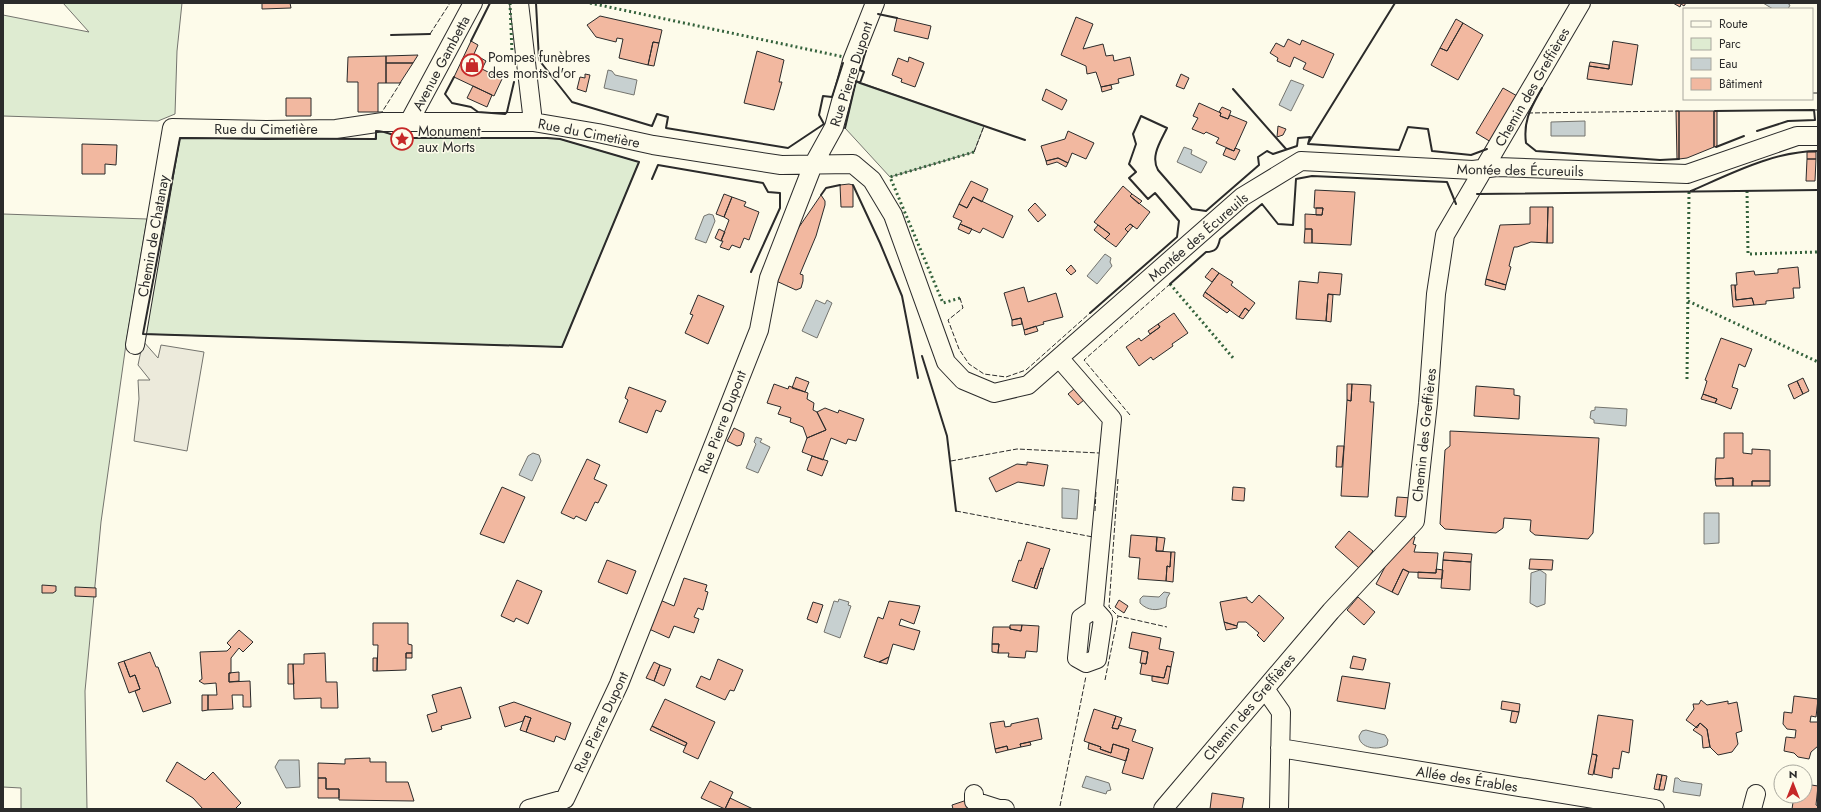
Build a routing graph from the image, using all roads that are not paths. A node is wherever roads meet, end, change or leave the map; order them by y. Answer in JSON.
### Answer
{"nodes":[{"id":1,"x":472,"y":3,"type":"edge"},
{"id":2,"x":519,"y":3,"type":"edge"},
{"id":3,"x":875,"y":3,"type":"edge"},
{"id":4,"x":1581,"y":3,"type":"edge"},
{"id":5,"x":409,"y":122,"type":"junction"},
{"id":6,"x":533,"y":122,"type":"junction"},
{"id":7,"x":172,"y":128,"type":"joint"},
{"id":8,"x":1818,"y":136,"type":"edge"},
{"id":9,"x":813,"y":165,"type":"junction"},
{"id":10,"x":1485,"y":167,"type":"junction"},
{"id":11,"x":135,"y":345,"type":"dead end"},
{"id":12,"x":1060,"y":359,"type":"junction"},
{"id":13,"x":1094,"y":609,"type":"dead end"},
{"id":14,"x":1265,"y":689,"type":"junction"},
{"id":15,"x":1280,"y":748,"type":"junction"},
{"id":16,"x":974,"y":794,"type":"dead end"},
{"id":17,"x":568,"y":804,"type":"edge"},
{"id":18,"x":529,"y":809,"type":"edge"},
{"id":19,"x":1006,"y":809,"type":"edge"},
{"id":20,"x":1163,"y":809,"type":"edge"},
{"id":21,"x":1279,"y":809,"type":"edge"},
{"id":22,"x":1655,"y":809,"type":"edge"}],
"edges":[{"from":1,"to":5,"type":"street","name":"Avenue Gambetta"},
{"from":2,"to":6,"type":"street"},
{"from":3,"to":9,"type":"street","name":"Rue Pierre Dupont"},
{"from":4,"to":10,"type":"street","name":"Chemin des Greffières"},
{"from":5,"to":6,"type":"street","name":"Rue du Cimetière"},
{"from":5,"to":7,"type":"street","name":"Rue du Cimetière"},
{"from":6,"to":9,"type":"street","name":"Rue du Cimetière"},
{"from":7,"to":11,"type":"street","name":"Chemin de Chatanay"},
{"from":8,"to":10,"type":"street","name":"Montée des Écureuils"},
{"from":9,"to":12,"type":"street","name":"Montée des Écureuils"},
{"from":9,"to":17,"type":"street","name":"Rue Pierre Dupont"},
{"from":10,"to":12,"type":"street","name":"Montée des Écureuils"},
{"from":10,"to":14,"type":"street","name":"Chemin des Greffières"},
{"from":12,"to":13,"type":"street"},
{"from":14,"to":15,"type":"street"},
{"from":14,"to":20,"type":"street","name":"Chemin des Greffières"},
{"from":15,"to":21,"type":"street"},
{"from":15,"to":22,"type":"street","name":"Allée des Érables"},
{"from":16,"to":19,"type":"street"},
{"from":17,"to":18,"type":"street","name":"Rue Pierre Dupont"}]}
